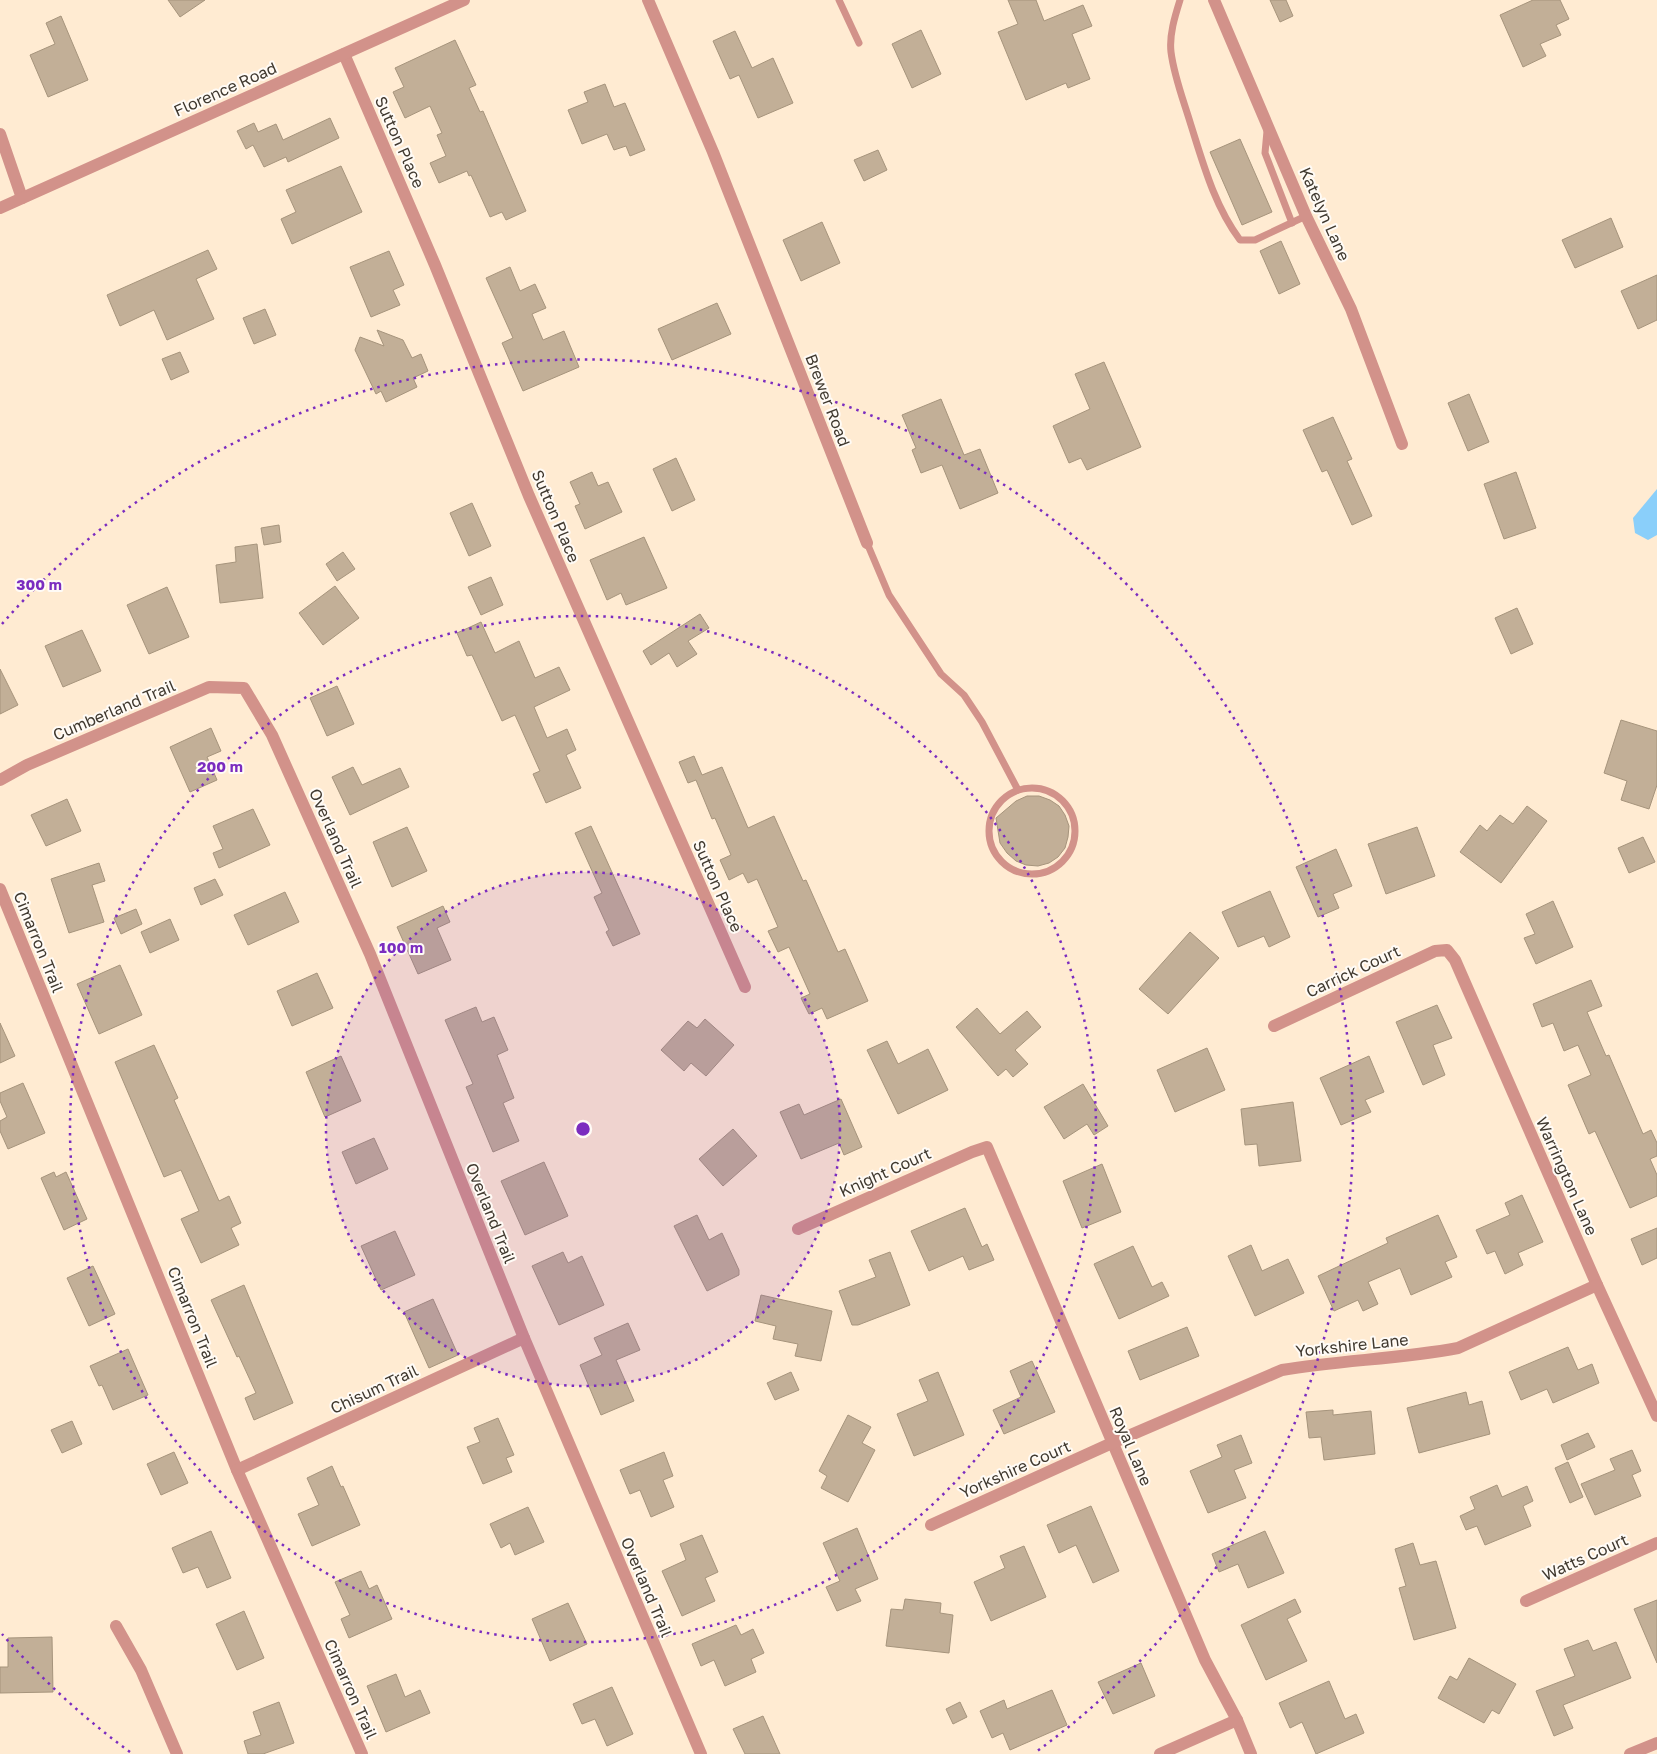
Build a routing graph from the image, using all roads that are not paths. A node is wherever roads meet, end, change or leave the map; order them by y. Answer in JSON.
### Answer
{"nodes":[{"id":1,"x":464,"y":0,"type":"edge"},
{"id":2,"x":648,"y":0,"type":"edge"},
{"id":3,"x":839,"y":0,"type":"edge"},
{"id":4,"x":1180,"y":0,"type":"edge"},
{"id":5,"x":1214,"y":0,"type":"edge"},
{"id":6,"x":859,"y":43,"type":"dead end"},
{"id":7,"x":344,"y":54,"type":"junction"},
{"id":8,"x":1268,"y":126,"type":"junction"},
{"id":9,"x":0,"y":134,"type":"edge"},
{"id":10,"x":22,"y":198,"type":"junction"},
{"id":11,"x":0,"y":208,"type":"edge"},
{"id":12,"x":1306,"y":216,"type":"junction"},
{"id":13,"x":1292,"y":223,"type":"junction"},
{"id":14,"x":1402,"y":444,"type":"dead end"},
{"id":15,"x":867,"y":543,"type":"joint"},
{"id":16,"x":244,"y":688,"type":"joint"},
{"id":17,"x":0,"y":780,"type":"edge"},
{"id":18,"x":1018,"y":790,"type":"junction"},
{"id":19,"x":0,"y":889,"type":"edge"},
{"id":20,"x":1447,"y":950,"type":"joint"},
{"id":21,"x":745,"y":987,"type":"dead end"},
{"id":22,"x":1274,"y":1026,"type":"dead end"},
{"id":23,"x":987,"y":1147,"type":"joint"},
{"id":24,"x":798,"y":1229,"type":"dead end"},
{"id":25,"x":1597,"y":1285,"type":"junction"},
{"id":26,"x":524,"y":1338,"type":"junction"},
{"id":27,"x":1657,"y":1416,"type":"edge"},
{"id":28,"x":1112,"y":1443,"type":"junction"},
{"id":29,"x":237,"y":1470,"type":"junction"},
{"id":30,"x":931,"y":1525,"type":"dead end"},
{"id":31,"x":1657,"y":1543,"type":"edge"},
{"id":32,"x":1526,"y":1601,"type":"dead end"},
{"id":33,"x":116,"y":1626,"type":"dead end"},
{"id":34,"x":1237,"y":1720,"type":"junction"},
{"id":35,"x":1657,"y":1743,"type":"edge"},
{"id":36,"x":177,"y":1754,"type":"edge"},
{"id":37,"x":362,"y":1754,"type":"edge"},
{"id":38,"x":701,"y":1754,"type":"edge"},
{"id":39,"x":1160,"y":1754,"type":"edge"},
{"id":40,"x":1252,"y":1754,"type":"edge"},
{"id":41,"x":1630,"y":1754,"type":"edge"}],
"edges":[{"from":1,"to":7,"type":"street","name":"Florence Road"},
{"from":2,"to":15,"type":"street","name":"Brewer Road"},
{"from":3,"to":6,"type":"lane"},
{"from":4,"to":13,"type":"lane"},
{"from":5,"to":8,"type":"street","name":"Katelyn Lane"},
{"from":7,"to":10,"type":"street","name":"Florence Road"},
{"from":7,"to":21,"type":"street","name":"Sutton Place"},
{"from":8,"to":12,"type":"street","name":"Katelyn Lane"},
{"from":8,"to":13,"type":"lane"},
{"from":9,"to":10,"type":"street"},
{"from":10,"to":11,"type":"street","name":"Florence Road"},
{"from":12,"to":13,"type":"lane"},
{"from":12,"to":14,"type":"street","name":"Katelyn Lane"},
{"from":15,"to":18,"type":"lane","name":"Brewer Road"},
{"from":16,"to":17,"type":"street","name":"Cumberland Trail"},
{"from":16,"to":26,"type":"street","name":"Overland Trail"},
{"from":18,"to":18,"type":"lane"},
{"from":19,"to":29,"type":"street","name":"Cimarron Trail"},
{"from":20,"to":22,"type":"street","name":"Carrick Court"},
{"from":20,"to":25,"type":"street","name":"Warrington Lane"},
{"from":23,"to":24,"type":"street","name":"Knight Court"},
{"from":23,"to":28,"type":"street","name":"Royal Lane"},
{"from":25,"to":27,"type":"street","name":"Warrington Lane"},
{"from":25,"to":28,"type":"street","name":"Yorkshire Lane"},
{"from":26,"to":29,"type":"street","name":"Chisum Trail"},
{"from":26,"to":38,"type":"street","name":"Overland Trail"},
{"from":28,"to":30,"type":"street","name":"Yorkshire Court"},
{"from":28,"to":34,"type":"street","name":"Royal Lane"},
{"from":29,"to":37,"type":"street","name":"Cimarron Trail"},
{"from":31,"to":32,"type":"street","name":"Watts Court"},
{"from":33,"to":36,"type":"street"},
{"from":34,"to":39,"type":"street"},
{"from":34,"to":40,"type":"street","name":"Royal Lane"},
{"from":35,"to":41,"type":"street"}]}
